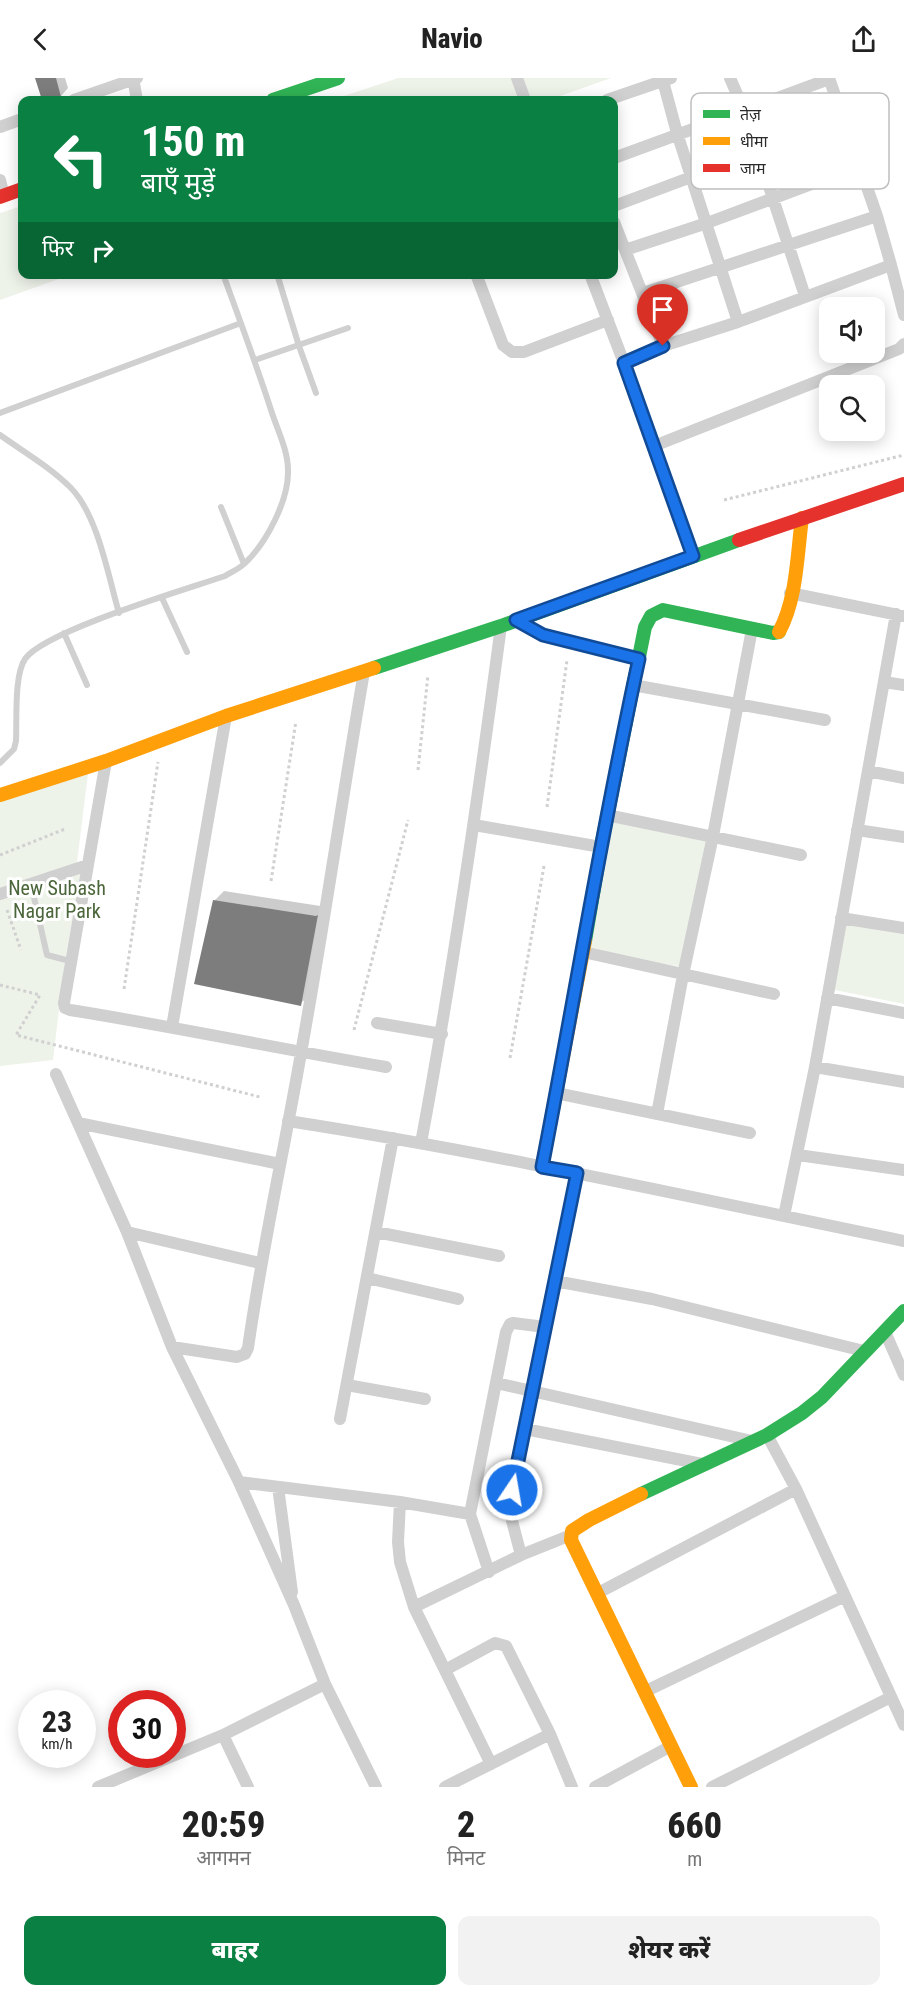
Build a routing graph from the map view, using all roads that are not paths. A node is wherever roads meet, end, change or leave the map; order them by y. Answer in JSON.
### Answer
{"nodes":[{"id":1,"x":134,"y":78,"type":"edge"},
{"id":2,"x":293,"y":78,"type":"edge"},
{"id":3,"x":338,"y":78,"type":"edge"},
{"id":4,"x":517,"y":78,"type":"edge"},
{"id":5,"x":730,"y":78,"type":"edge"},
{"id":6,"x":829,"y":78,"type":"edge"},
{"id":7,"x":667,"y":80,"type":"edge"},
{"id":8,"x":297,"y":92,"type":"junction"},
{"id":9,"x":737,"y":93,"type":"edge"},
{"id":10,"x":789,"y":93,"type":"edge"},
{"id":11,"x":834,"y":93,"type":"edge"},
{"id":12,"x":85,"y":96,"type":"edge"},
{"id":13,"x":136,"y":96,"type":"edge"},
{"id":14,"x":285,"y":96,"type":"edge"},
{"id":15,"x":524,"y":96,"type":"edge"},
{"id":16,"x":618,"y":96,"type":"edge"},
{"id":17,"x":18,"y":120,"type":"edge"},
{"id":18,"x":0,"y":127,"type":"edge"},
{"id":19,"x":691,"y":129,"type":"edge"},
{"id":20,"x":677,"y":134,"type":"junction"},
{"id":21,"x":618,"y":156,"type":"edge"},
{"id":22,"x":691,"y":173,"type":"edge"},
{"id":23,"x":691,"y":176,"type":"edge"},
{"id":24,"x":0,"y":180,"type":"edge"},
{"id":25,"x":696,"y":189,"type":"edge"},
{"id":26,"x":771,"y":189,"type":"edge"},
{"id":27,"x":798,"y":189,"type":"edge"},
{"id":28,"x":868,"y":189,"type":"edge"},
{"id":29,"x":18,"y":191,"type":"edge"},
{"id":30,"x":2,"y":197,"type":"edge"},
{"id":31,"x":774,"y":198,"type":"junction"},
{"id":32,"x":618,"y":204,"type":"edge"},
{"id":33,"x":877,"y":216,"type":"junction"},
{"id":34,"x":707,"y":223,"type":"junction"},
{"id":35,"x":618,"y":232,"type":"edge"},
{"id":36,"x":788,"y":245,"type":"junction"},
{"id":37,"x":625,"y":250,"type":"junction"},
{"id":38,"x":891,"y":265,"type":"junction"},
{"id":39,"x":721,"y":268,"type":"junction"},
{"id":40,"x":225,"y":279,"type":"edge"},
{"id":41,"x":279,"y":279,"type":"edge"},
{"id":42,"x":478,"y":279,"type":"edge"},
{"id":43,"x":592,"y":279,"type":"edge"},
{"id":44,"x":643,"y":293,"type":"junction"},
{"id":45,"x":804,"y":296,"type":"junction"},
{"id":46,"x":904,"y":315,"type":"edge"},
{"id":47,"x":608,"y":320,"type":"junction"},
{"id":48,"x":738,"y":322,"type":"junction"},
{"id":49,"x":241,"y":323,"type":"junction"},
{"id":50,"x":348,"y":328,"type":"dead end"},
{"id":51,"x":904,"y":344,"type":"edge"},
{"id":52,"x":299,"y":346,"type":"junction"},
{"id":53,"x":663,"y":346,"type":"junction"},
{"id":54,"x":255,"y":360,"type":"junction"},
{"id":55,"x":624,"y":363,"type":"junction"},
{"id":56,"x":316,"y":393,"type":"dead end"},
{"id":57,"x":0,"y":413,"type":"edge"},
{"id":58,"x":0,"y":435,"type":"edge"},
{"id":59,"x":654,"y":446,"type":"junction"},
{"id":60,"x":904,"y":484,"type":"edge"},
{"id":61,"x":221,"y":507,"type":"dead end"},
{"id":62,"x":801,"y":518,"type":"junction"},
{"id":63,"x":693,"y":556,"type":"junction"},
{"id":64,"x":244,"y":564,"type":"junction"},
{"id":65,"x":790,"y":593,"type":"junction"},
{"id":66,"x":162,"y":598,"type":"junction"},
{"id":67,"x":119,"y":613,"type":"junction"},
{"id":68,"x":900,"y":615,"type":"edge"},
{"id":69,"x":516,"y":620,"type":"junction"},
{"id":70,"x":501,"y":626,"type":"junction"},
{"id":71,"x":752,"y":629,"type":"junction"},
{"id":72,"x":64,"y":633,"type":"junction"},
{"id":73,"x":187,"y":652,"type":"dead end"},
{"id":74,"x":639,"y":659,"type":"junction"},
{"id":75,"x":364,"y":672,"type":"junction"},
{"id":76,"x":884,"y":682,"type":"junction"},
{"id":77,"x":87,"y":685,"type":"dead end"},
{"id":78,"x":633,"y":685,"type":"junction"},
{"id":79,"x":904,"y":685,"type":"edge"},
{"id":80,"x":737,"y":704,"type":"junction"},
{"id":81,"x":226,"y":716,"type":"junction"},
{"id":82,"x":825,"y":720,"type":"dead end"},
{"id":83,"x":106,"y":761,"type":"junction"},
{"id":84,"x":0,"y":763,"type":"edge"},
{"id":85,"x":868,"y":771,"type":"junction"},
{"id":86,"x":904,"y":778,"type":"edge"},
{"id":87,"x":0,"y":795,"type":"edge"},
{"id":88,"x":608,"y":815,"type":"junction"},
{"id":89,"x":474,"y":825,"type":"junction"},
{"id":90,"x":857,"y":830,"type":"junction"},
{"id":91,"x":713,"y":836,"type":"junction"},
{"id":92,"x":904,"y":837,"type":"edge"},
{"id":93,"x":601,"y":847,"type":"junction"},
{"id":94,"x":801,"y":855,"type":"dead end"},
{"id":95,"x":88,"y":865,"type":"junction"},
{"id":96,"x":31,"y":884,"type":"junction"},
{"id":97,"x":0,"y":894,"type":"edge"},
{"id":98,"x":841,"y":918,"type":"junction"},
{"id":99,"x":904,"y":928,"type":"edge"},
{"id":100,"x":583,"y":952,"type":"junction"},
{"id":101,"x":70,"y":961,"type":"junction"},
{"id":102,"x":683,"y":975,"type":"junction"},
{"id":103,"x":774,"y":994,"type":"dead end"},
{"id":104,"x":827,"y":998,"type":"junction"},
{"id":105,"x":904,"y":1013,"type":"edge"},
{"id":106,"x":377,"y":1023,"type":"dead end"},
{"id":107,"x":172,"y":1027,"type":"junction"},
{"id":108,"x":442,"y":1034,"type":"junction"},
{"id":109,"x":301,"y":1053,"type":"junction"},
{"id":110,"x":386,"y":1067,"type":"dead end"},
{"id":111,"x":814,"y":1067,"type":"junction"},
{"id":112,"x":56,"y":1074,"type":"dead end"},
{"id":113,"x":904,"y":1082,"type":"edge"},
{"id":114,"x":556,"y":1093,"type":"junction"},
{"id":115,"x":657,"y":1114,"type":"junction"},
{"id":116,"x":288,"y":1121,"type":"junction"},
{"id":117,"x":78,"y":1123,"type":"junction"},
{"id":118,"x":750,"y":1133,"type":"dead end"},
{"id":119,"x":393,"y":1138,"type":"junction"},
{"id":120,"x":421,"y":1143,"type":"junction"},
{"id":121,"x":798,"y":1155,"type":"junction"},
{"id":122,"x":280,"y":1164,"type":"junction"},
{"id":123,"x":542,"y":1167,"type":"junction"},
{"id":124,"x":904,"y":1170,"type":"edge"},
{"id":125,"x":577,"y":1173,"type":"junction"},
{"id":126,"x":784,"y":1216,"type":"junction"},
{"id":127,"x":127,"y":1232,"type":"junction"},
{"id":128,"x":376,"y":1232,"type":"junction"},
{"id":129,"x":904,"y":1241,"type":"edge"},
{"id":130,"x":499,"y":1256,"type":"dead end"},
{"id":131,"x":260,"y":1263,"type":"junction"},
{"id":132,"x":367,"y":1278,"type":"junction"},
{"id":133,"x":555,"y":1281,"type":"junction"},
{"id":134,"x":458,"y":1299,"type":"dead end"},
{"id":135,"x":904,"y":1311,"type":"edge"},
{"id":136,"x":545,"y":1327,"type":"junction"},
{"id":137,"x":885,"y":1332,"type":"junction"},
{"id":138,"x":172,"y":1347,"type":"junction"},
{"id":139,"x":864,"y":1351,"type":"junction"},
{"id":140,"x":903,"y":1370,"type":"edge"},
{"id":141,"x":495,"y":1383,"type":"junction"},
{"id":142,"x":347,"y":1385,"type":"junction"},
{"id":143,"x":532,"y":1391,"type":"junction"},
{"id":144,"x":425,"y":1399,"type":"dead end"},
{"id":145,"x":340,"y":1419,"type":"dead end"},
{"id":146,"x":525,"y":1429,"type":"junction"},
{"id":147,"x":767,"y":1435,"type":"junction"},
{"id":148,"x":752,"y":1441,"type":"junction"},
{"id":149,"x":702,"y":1464,"type":"junction"},
{"id":150,"x":239,"y":1482,"type":"junction"},
{"id":151,"x":278,"y":1487,"type":"junction"},
{"id":152,"x":795,"y":1489,"type":"junction"},
{"id":153,"x":400,"y":1502,"type":"junction"},
{"id":154,"x":470,"y":1514,"type":"junction"},
{"id":155,"x":571,"y":1535,"type":"junction"},
{"id":156,"x":521,"y":1556,"type":"junction"},
{"id":157,"x":489,"y":1572,"type":"junction"},
{"id":158,"x":598,"y":1593,"type":"junction"},
{"id":159,"x":844,"y":1596,"type":"junction"},
{"id":160,"x":294,"y":1605,"type":"junction"},
{"id":161,"x":414,"y":1607,"type":"junction"},
{"id":162,"x":445,"y":1670,"type":"junction"},
{"id":163,"x":325,"y":1684,"type":"junction"},
{"id":164,"x":646,"y":1691,"type":"junction"},
{"id":165,"x":891,"y":1697,"type":"junction"},
{"id":166,"x":904,"y":1725,"type":"edge"},
{"id":167,"x":550,"y":1734,"type":"junction"},
{"id":168,"x":223,"y":1735,"type":"junction"},
{"id":169,"x":671,"y":1746,"type":"junction"},
{"id":170,"x":491,"y":1764,"type":"junction"},
{"id":171,"x":119,"y":1783,"type":"edge"},
{"id":172,"x":464,"y":1783,"type":"edge"},
{"id":173,"x":98,"y":1787,"type":"edge"},
{"id":174,"x":248,"y":1787,"type":"edge"},
{"id":175,"x":376,"y":1787,"type":"edge"},
{"id":176,"x":445,"y":1787,"type":"edge"},
{"id":177,"x":572,"y":1787,"type":"edge"},
{"id":178,"x":595,"y":1787,"type":"edge"},
{"id":179,"x":691,"y":1787,"type":"edge"},
{"id":180,"x":712,"y":1787,"type":"edge"}],
"edges":[{"from":1,"to":12,"type":"street"},
{"from":1,"to":13,"type":"street"},
{"from":2,"to":8,"type":"street"},
{"from":3,"to":8,"type":"street"},
{"from":4,"to":15,"type":"street"},
{"from":5,"to":9,"type":"street"},
{"from":6,"to":10,"type":"street"},
{"from":6,"to":11,"type":"street"},
{"from":7,"to":16,"type":"street"},
{"from":7,"to":20,"type":"street"},
{"from":8,"to":14,"type":"street"},
{"from":17,"to":18,"type":"street"},
{"from":19,"to":20,"type":"street"},
{"from":20,"to":21,"type":"street"},
{"from":20,"to":22,"type":"street"},
{"from":23,"to":32,"type":"street"},
{"from":24,"to":30,"type":"street"},
{"from":25,"to":34,"type":"street"},
{"from":26,"to":31,"type":"street"},
{"from":27,"to":31,"type":"street"},
{"from":28,"to":33,"type":"street"},
{"from":29,"to":30,"type":"street"},
{"from":31,"to":34,"type":"street"},
{"from":31,"to":36,"type":"street"},
{"from":33,"to":36,"type":"street"},
{"from":33,"to":38,"type":"street"},
{"from":34,"to":37,"type":"street"},
{"from":34,"to":39,"type":"street"},
{"from":35,"to":37,"type":"street"},
{"from":36,"to":39,"type":"street"},
{"from":36,"to":45,"type":"street"},
{"from":37,"to":44,"type":"street"},
{"from":38,"to":45,"type":"street"},
{"from":38,"to":46,"type":"street"},
{"from":39,"to":44,"type":"street"},
{"from":39,"to":48,"type":"street"},
{"from":40,"to":49,"type":"lane"},
{"from":41,"to":52,"type":"lane"},
{"from":42,"to":47,"type":"street"},
{"from":43,"to":47,"type":"street"},
{"from":44,"to":53,"type":"street"},
{"from":45,"to":48,"type":"street"},
{"from":47,"to":55,"type":"street"},
{"from":48,"to":53,"type":"street"},
{"from":49,"to":54,"type":"lane"},
{"from":49,"to":57,"type":"lane"},
{"from":50,"to":52,"type":"lane"},
{"from":51,"to":59,"type":"street"},
{"from":52,"to":54,"type":"lane"},
{"from":52,"to":56,"type":"lane"},
{"from":53,"to":55,"type":"street"},
{"from":54,"to":64,"type":"lane"},
{"from":55,"to":59,"type":"street"},
{"from":58,"to":67,"type":"lane"},
{"from":59,"to":63,"type":"street"},
{"from":60,"to":62,"type":"street"},
{"from":61,"to":64,"type":"lane"},
{"from":62,"to":63,"type":"street"},
{"from":62,"to":65,"type":"street"},
{"from":63,"to":69,"type":"street"},
{"from":64,"to":66,"type":"lane"},
{"from":65,"to":68,"type":"street"},
{"from":65,"to":71,"type":"street"},
{"from":66,"to":67,"type":"lane"},
{"from":66,"to":73,"type":"lane"},
{"from":67,"to":72,"type":"lane"},
{"from":68,"to":76,"type":"street"},
{"from":69,"to":70,"type":"street"},
{"from":69,"to":74,"type":"street"},
{"from":70,"to":75,"type":"street"},
{"from":70,"to":89,"type":"street"},
{"from":71,"to":74,"type":"street"},
{"from":71,"to":80,"type":"street"},
{"from":72,"to":77,"type":"lane"},
{"from":72,"to":84,"type":"lane"},
{"from":74,"to":78,"type":"street"},
{"from":75,"to":81,"type":"street"},
{"from":75,"to":109,"type":"street"},
{"from":76,"to":79,"type":"street"},
{"from":76,"to":85,"type":"street"},
{"from":78,"to":80,"type":"street"},
{"from":78,"to":88,"type":"street"},
{"from":80,"to":82,"type":"street"},
{"from":80,"to":91,"type":"street"},
{"from":81,"to":83,"type":"street"},
{"from":81,"to":107,"type":"street"},
{"from":83,"to":87,"type":"street"},
{"from":83,"to":95,"type":"street"},
{"from":85,"to":86,"type":"street"},
{"from":85,"to":90,"type":"street"},
{"from":88,"to":91,"type":"street"},
{"from":88,"to":93,"type":"street"},
{"from":89,"to":93,"type":"street"},
{"from":89,"to":108,"type":"street"},
{"from":90,"to":92,"type":"street"},
{"from":90,"to":98,"type":"street"},
{"from":91,"to":94,"type":"street"},
{"from":91,"to":102,"type":"street"},
{"from":93,"to":100,"type":"street"},
{"from":95,"to":96,"type":"street"},
{"from":95,"to":101,"type":"street"},
{"from":96,"to":97,"type":"street"},
{"from":96,"to":101,"type":"lane"},
{"from":98,"to":99,"type":"street"},
{"from":98,"to":104,"type":"street"},
{"from":100,"to":102,"type":"street"},
{"from":100,"to":114,"type":"street"},
{"from":101,"to":107,"type":"street"},
{"from":102,"to":103,"type":"street"},
{"from":102,"to":115,"type":"street"},
{"from":104,"to":105,"type":"street"},
{"from":104,"to":111,"type":"street"},
{"from":106,"to":108,"type":"street"},
{"from":107,"to":109,"type":"street"},
{"from":108,"to":120,"type":"street"},
{"from":109,"to":110,"type":"street"},
{"from":109,"to":116,"type":"street"},
{"from":111,"to":113,"type":"street"},
{"from":111,"to":121,"type":"street"},
{"from":112,"to":117,"type":"street"},
{"from":114,"to":115,"type":"street"},
{"from":114,"to":123,"type":"street"},
{"from":115,"to":118,"type":"street"},
{"from":116,"to":119,"type":"street"},
{"from":116,"to":122,"type":"street"},
{"from":117,"to":122,"type":"street"},
{"from":117,"to":127,"type":"street"},
{"from":119,"to":120,"type":"street"},
{"from":119,"to":128,"type":"street"},
{"from":120,"to":123,"type":"street"},
{"from":121,"to":124,"type":"street"},
{"from":121,"to":126,"type":"street"},
{"from":122,"to":131,"type":"street"},
{"from":123,"to":125,"type":"street"},
{"from":125,"to":126,"type":"street"},
{"from":125,"to":133,"type":"street"},
{"from":126,"to":129,"type":"street"},
{"from":127,"to":131,"type":"street"},
{"from":127,"to":138,"type":"street"},
{"from":128,"to":130,"type":"street"},
{"from":128,"to":132,"type":"street"},
{"from":131,"to":138,"type":"street"},
{"from":132,"to":134,"type":"street"},
{"from":132,"to":142,"type":"street"},
{"from":133,"to":136,"type":"street"},
{"from":133,"to":139,"type":"street"},
{"from":135,"to":137,"type":"street"},
{"from":136,"to":141,"type":"street"},
{"from":136,"to":143,"type":"street"},
{"from":137,"to":139,"type":"street"},
{"from":137,"to":140,"type":"street"},
{"from":138,"to":150,"type":"street"},
{"from":139,"to":147,"type":"street"},
{"from":141,"to":143,"type":"street"},
{"from":141,"to":154,"type":"street"},
{"from":142,"to":144,"type":"street"},
{"from":142,"to":145,"type":"street"},
{"from":143,"to":146,"type":"street"},
{"from":143,"to":148,"type":"street"},
{"from":146,"to":149,"type":"street"},
{"from":146,"to":156,"type":"street"},
{"from":147,"to":148,"type":"street"},
{"from":147,"to":152,"type":"street"},
{"from":148,"to":149,"type":"street"},
{"from":149,"to":155,"type":"street"},
{"from":150,"to":151,"type":"street"},
{"from":150,"to":160,"type":"street"},
{"from":151,"to":153,"type":"street"},
{"from":151,"to":160,"type":"street"},
{"from":152,"to":158,"type":"street"},
{"from":152,"to":159,"type":"street"},
{"from":153,"to":154,"type":"street"},
{"from":153,"to":161,"type":"street"},
{"from":154,"to":157,"type":"street"},
{"from":155,"to":156,"type":"street"},
{"from":155,"to":158,"type":"street"},
{"from":156,"to":157,"type":"street"},
{"from":157,"to":161,"type":"street"},
{"from":158,"to":164,"type":"street"},
{"from":159,"to":164,"type":"street"},
{"from":159,"to":165,"type":"street"},
{"from":160,"to":163,"type":"street"},
{"from":161,"to":162,"type":"street"},
{"from":162,"to":167,"type":"street"},
{"from":162,"to":170,"type":"street"},
{"from":163,"to":168,"type":"street"},
{"from":163,"to":175,"type":"street"},
{"from":164,"to":169,"type":"street"},
{"from":165,"to":166,"type":"street"},
{"from":165,"to":180,"type":"street"},
{"from":167,"to":170,"type":"street"},
{"from":167,"to":177,"type":"street"},
{"from":168,"to":171,"type":"street"},
{"from":168,"to":174,"type":"street"},
{"from":169,"to":178,"type":"street"},
{"from":169,"to":179,"type":"street"},
{"from":170,"to":172,"type":"street"},
{"from":171,"to":173,"type":"street"},
{"from":172,"to":176,"type":"street"}]}
